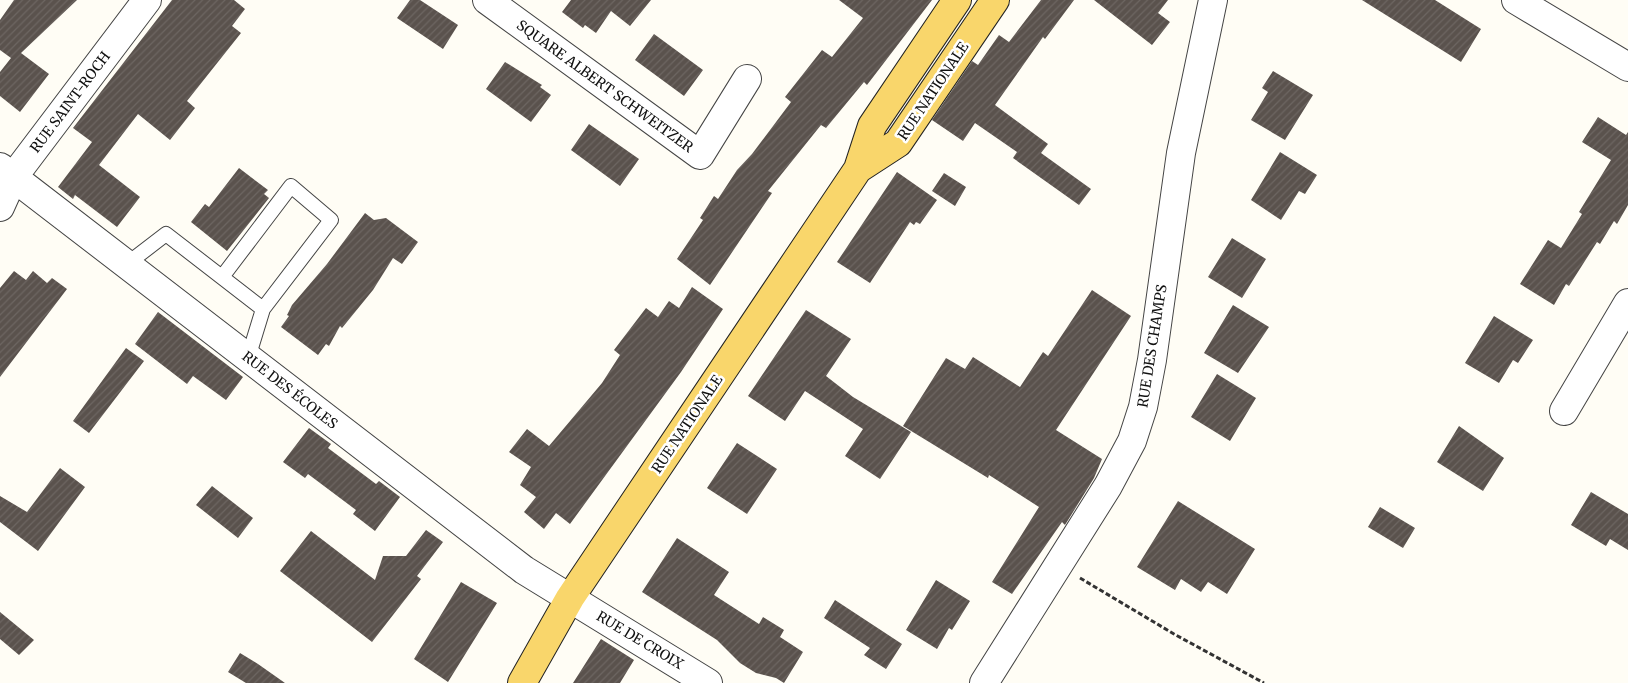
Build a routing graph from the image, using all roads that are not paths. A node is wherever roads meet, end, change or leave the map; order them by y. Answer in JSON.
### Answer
{"nodes":[{"id":1,"x":147,"y":0,"type":"edge"},
{"id":2,"x":487,"y":0,"type":"edge"},
{"id":3,"x":957,"y":0,"type":"edge"},
{"id":4,"x":995,"y":0,"type":"edge"},
{"id":5,"x":1213,"y":0,"type":"edge"},
{"id":6,"x":1516,"y":0,"type":"edge"},
{"id":7,"x":1628,"y":67,"type":"edge"},
{"id":8,"x":747,"y":80,"type":"dead end"},
{"id":9,"x":858,"y":169,"type":"junction"},
{"id":10,"x":7,"y":172,"type":"edge"},
{"id":11,"x":0,"y":207,"type":"edge"},
{"id":12,"x":127,"y":264,"type":"junction"},
{"id":13,"x":222,"y":277,"type":"junction"},
{"id":14,"x":1628,"y":302,"type":"edge"},
{"id":15,"x":263,"y":309,"type":"junction"},
{"id":16,"x":248,"y":358,"type":"junction"},
{"id":17,"x":1564,"y":411,"type":"dead end"},
{"id":18,"x":570,"y":598,"type":"junction"},
{"id":19,"x":522,"y":683,"type":"edge"},
{"id":20,"x":708,"y":683,"type":"edge"},
{"id":21,"x":984,"y":683,"type":"edge"}],
"edges":[{"from":1,"to":10,"type":"street","name":"RUE SAINT-ROCH"},
{"from":2,"to":8,"type":"street","name":"SQUARE ALBERT SCHWEITZER"},
{"from":3,"to":9,"type":"main road","name":"RUE NATIONALE"},
{"from":4,"to":9,"type":"main road","name":"RUE NATIONALE"},
{"from":5,"to":21,"type":"street","name":"RUE DES CHAMPS"},
{"from":6,"to":7,"type":"street"},
{"from":9,"to":18,"type":"main road","name":"RUE NATIONALE"},
{"from":10,"to":11,"type":"street","name":"RUE SAINT-ROCH"},
{"from":10,"to":12,"type":"street","name":"RUE DES ÉCOLES"},
{"from":12,"to":13,"type":"lane"},
{"from":12,"to":16,"type":"street","name":"RUE DES ÉCOLES"},
{"from":13,"to":15,"type":"lane"},
{"from":13,"to":15,"type":"lane"},
{"from":14,"to":17,"type":"street"},
{"from":15,"to":16,"type":"lane"},
{"from":16,"to":18,"type":"street","name":"RUE DES ÉCOLES"},
{"from":18,"to":19,"type":"main road","name":"RUE NATIONALE"},
{"from":18,"to":20,"type":"street","name":"RUE DE CROIX"}]}
